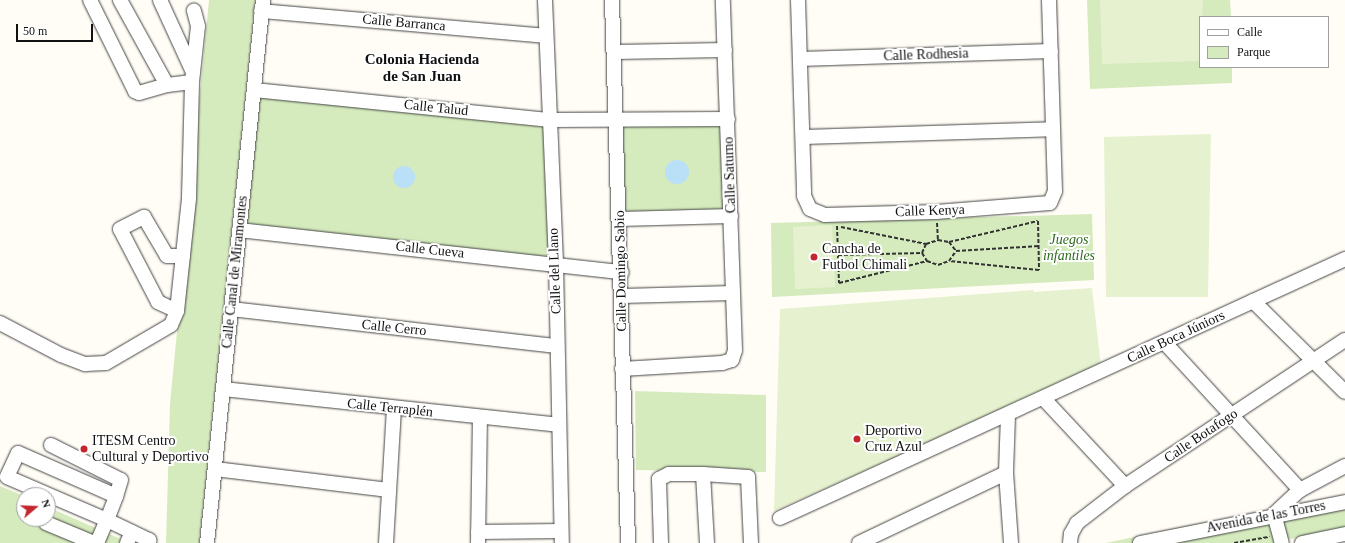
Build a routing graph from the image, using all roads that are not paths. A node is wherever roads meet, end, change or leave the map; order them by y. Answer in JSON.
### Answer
{"nodes":[{"id":1,"x":90,"y":0,"type":"edge"},
{"id":2,"x":120,"y":0,"type":"edge"},
{"id":3,"x":160,"y":0,"type":"edge"},
{"id":4,"x":545,"y":0,"type":"edge"},
{"id":5,"x":612,"y":0,"type":"edge"},
{"id":6,"x":723,"y":0,"type":"edge"},
{"id":7,"x":798,"y":0,"type":"edge"},
{"id":8,"x":1049,"y":0,"type":"edge"},
{"id":9,"x":262,"y":5,"type":"edge"},
{"id":10,"x":194,"y":11,"type":"dead end"},
{"id":11,"x":546,"y":36,"type":"junction"},
{"id":12,"x":725,"y":50,"type":"junction"},
{"id":13,"x":1051,"y":51,"type":"junction"},
{"id":14,"x":615,"y":52,"type":"junction"},
{"id":15,"x":800,"y":58,"type":"junction"},
{"id":16,"x":192,"y":77,"type":"junction"},
{"id":17,"x":167,"y":85,"type":"junction"},
{"id":18,"x":254,"y":90,"type":"junction"},
{"id":19,"x":728,"y":119,"type":"junction"},
{"id":20,"x":550,"y":120,"type":"junction"},
{"id":21,"x":618,"y":122,"type":"junction"},
{"id":22,"x":1053,"y":129,"type":"junction"},
{"id":23,"x":803,"y":137,"type":"junction"},
{"id":24,"x":731,"y":216,"type":"junction"},
{"id":25,"x":620,"y":219,"type":"junction"},
{"id":26,"x":239,"y":230,"type":"junction"},
{"id":27,"x":183,"y":256,"type":"junction"},
{"id":28,"x":1345,"y":259,"type":"edge"},
{"id":29,"x":556,"y":264,"type":"junction"},
{"id":30,"x":622,"y":272,"type":"junction"},
{"id":31,"x":733,"y":293,"type":"junction"},
{"id":32,"x":622,"y":296,"type":"junction"},
{"id":33,"x":1253,"y":301,"type":"junction"},
{"id":34,"x":231,"y":309,"type":"junction"},
{"id":35,"x":177,"y":311,"type":"junction"},
{"id":36,"x":0,"y":323,"type":"edge"},
{"id":37,"x":1345,"y":340,"type":"edge"},
{"id":38,"x":1165,"y":344,"type":"junction"},
{"id":39,"x":557,"y":346,"type":"junction"},
{"id":40,"x":1312,"y":360,"type":"junction"},
{"id":41,"x":622,"y":369,"type":"junction"},
{"id":42,"x":223,"y":389,"type":"junction"},
{"id":43,"x":1345,"y":392,"type":"edge"},
{"id":44,"x":1044,"y":399,"type":"junction"},
{"id":45,"x":394,"y":409,"type":"junction"},
{"id":46,"x":1008,"y":415,"type":"junction"},
{"id":47,"x":1232,"y":415,"type":"junction"},
{"id":48,"x":480,"y":417,"type":"junction"},
{"id":49,"x":558,"y":425,"type":"junction"},
{"id":50,"x":51,"y":445,"type":"dead end"},
{"id":51,"x":1345,"y":466,"type":"edge"},
{"id":52,"x":215,"y":469,"type":"junction"},
{"id":53,"x":1006,"y":473,"type":"junction"},
{"id":54,"x":703,"y":474,"type":"junction"},
{"id":55,"x":1125,"y":486,"type":"junction"},
{"id":56,"x":389,"y":490,"type":"junction"},
{"id":57,"x":1300,"y":490,"type":"junction"},
{"id":58,"x":116,"y":496,"type":"junction"},
{"id":59,"x":1345,"y":502,"type":"edge"},
{"id":60,"x":1274,"y":514,"type":"junction"},
{"id":61,"x":780,"y":518,"type":"dead end"},
{"id":62,"x":107,"y":520,"type":"junction"},
{"id":63,"x":56,"y":527,"type":"edge"},
{"id":64,"x":1345,"y":534,"type":"edge"},
{"id":65,"x":129,"y":537,"type":"edge"},
{"id":66,"x":561,"y":537,"type":"edge"},
{"id":67,"x":478,"y":538,"type":"edge"},
{"id":68,"x":1281,"y":539,"type":"edge"},
{"id":69,"x":96,"y":543,"type":"edge"},
{"id":70,"x":149,"y":543,"type":"edge"},
{"id":71,"x":206,"y":543,"type":"edge"},
{"id":72,"x":386,"y":543,"type":"edge"},
{"id":73,"x":628,"y":543,"type":"edge"},
{"id":74,"x":661,"y":543,"type":"edge"},
{"id":75,"x":706,"y":543,"type":"edge"},
{"id":76,"x":752,"y":543,"type":"edge"},
{"id":77,"x":859,"y":543,"type":"edge"},
{"id":78,"x":1012,"y":543,"type":"edge"},
{"id":79,"x":1070,"y":543,"type":"edge"},
{"id":80,"x":1140,"y":543,"type":"edge"},
{"id":81,"x":1302,"y":543,"type":"edge"}],
"edges":[{"from":1,"to":17,"type":"street"},
{"from":2,"to":17,"type":"street"},
{"from":3,"to":16,"type":"street"},
{"from":4,"to":11,"type":"street","name":"Calle del Llano"},
{"from":5,"to":14,"type":"street","name":"Calle Domingo Sabio"},
{"from":6,"to":12,"type":"street","name":"Calle Saturno"},
{"from":7,"to":15,"type":"street"},
{"from":8,"to":13,"type":"street"},
{"from":9,"to":11,"type":"street","name":"Calle Barranca"},
{"from":9,"to":18,"type":"street","name":"Calle Canal de Miramontes"},
{"from":10,"to":16,"type":"street"},
{"from":11,"to":20,"type":"street","name":"Calle del Llano"},
{"from":12,"to":14,"type":"street"},
{"from":12,"to":19,"type":"street","name":"Calle Saturno"},
{"from":13,"to":15,"type":"street","name":"Calle Rodhesia"},
{"from":13,"to":22,"type":"street"},
{"from":14,"to":21,"type":"street","name":"Calle Domingo Sabio"},
{"from":15,"to":23,"type":"street"},
{"from":16,"to":17,"type":"street"},
{"from":16,"to":27,"type":"street"},
{"from":18,"to":20,"type":"street","name":"Calle Talud"},
{"from":18,"to":26,"type":"street","name":"Calle Canal de Miramontes"},
{"from":19,"to":21,"type":"street","name":"Calle Talud"},
{"from":19,"to":24,"type":"street","name":"Calle Saturno"},
{"from":20,"to":21,"type":"street","name":"Calle Talud"},
{"from":20,"to":29,"type":"street","name":"Calle del Llano"},
{"from":21,"to":25,"type":"street","name":"Calle Domingo Sabio"},
{"from":22,"to":23,"type":"street"},
{"from":22,"to":23,"type":"street","name":"Calle Kenya"},
{"from":24,"to":25,"type":"street"},
{"from":24,"to":31,"type":"street","name":"Calle Saturno"},
{"from":25,"to":30,"type":"street","name":"Calle Domingo Sabio"},
{"from":26,"to":29,"type":"street","name":"Calle Cueva"},
{"from":26,"to":34,"type":"street","name":"Calle Canal de Miramontes"},
{"from":27,"to":35,"type":"street"},
{"from":27,"to":35,"type":"street"},
{"from":28,"to":33,"type":"street","name":"Calle Boca Júniors"},
{"from":29,"to":30,"type":"street","name":"Calle Cueva"},
{"from":29,"to":39,"type":"street","name":"Calle del Llano"},
{"from":30,"to":32,"type":"street","name":"Calle Domingo Sabio"},
{"from":31,"to":32,"type":"street"},
{"from":31,"to":41,"type":"street","name":"Calle Saturno"},
{"from":32,"to":41,"type":"street","name":"Calle Domingo Sabio"},
{"from":33,"to":38,"type":"street","name":"Calle Boca Júniors"},
{"from":33,"to":40,"type":"street"},
{"from":34,"to":39,"type":"street","name":"Calle Cerro"},
{"from":34,"to":42,"type":"street","name":"Calle Canal de Miramontes"},
{"from":35,"to":36,"type":"street"},
{"from":37,"to":40,"type":"street","name":"Calle Botafogo"},
{"from":38,"to":44,"type":"street","name":"Calle Boca Júniors"},
{"from":38,"to":47,"type":"street"},
{"from":39,"to":49,"type":"street","name":"Calle del Llano"},
{"from":40,"to":43,"type":"street"},
{"from":40,"to":47,"type":"street","name":"Calle Botafogo"},
{"from":41,"to":73,"type":"street","name":"Calle Domingo Sabio"},
{"from":42,"to":45,"type":"street","name":"Calle Terraplén"},
{"from":42,"to":52,"type":"street","name":"Calle Canal de Miramontes"},
{"from":44,"to":46,"type":"street","name":"Calle Boca Júniors"},
{"from":44,"to":55,"type":"street"},
{"from":45,"to":48,"type":"street","name":"Calle Terraplén"},
{"from":45,"to":56,"type":"street"},
{"from":46,"to":53,"type":"street"},
{"from":46,"to":61,"type":"street","name":"Calle Boca Júniors"},
{"from":47,"to":55,"type":"street","name":"Calle Botafogo"},
{"from":47,"to":57,"type":"street"},
{"from":48,"to":49,"type":"street","name":"Calle Terraplén"},
{"from":48,"to":67,"type":"street"},
{"from":49,"to":66,"type":"street","name":"Calle del Llano"},
{"from":50,"to":58,"type":"street"},
{"from":51,"to":57,"type":"street"},
{"from":52,"to":56,"type":"street"},
{"from":52,"to":71,"type":"street","name":"Calle Canal de Miramontes"},
{"from":53,"to":77,"type":"street"},
{"from":53,"to":78,"type":"street"},
{"from":54,"to":74,"type":"street"},
{"from":54,"to":75,"type":"street"},
{"from":54,"to":76,"type":"street"},
{"from":55,"to":79,"type":"street","name":"Calle Botafogo"},
{"from":56,"to":72,"type":"street"},
{"from":57,"to":60,"type":"street"},
{"from":58,"to":62,"type":"street"},
{"from":58,"to":62,"type":"street"},
{"from":59,"to":60,"type":"street","name":"Avenida de las Torres"},
{"from":60,"to":68,"type":"street"},
{"from":60,"to":80,"type":"street","name":"Avenida de las Torres"},
{"from":62,"to":65,"type":"street"},
{"from":62,"to":69,"type":"street"},
{"from":63,"to":69,"type":"street"},
{"from":64,"to":81,"type":"street"},
{"from":65,"to":70,"type":"street"},
{"from":66,"to":67,"type":"street"}]}
